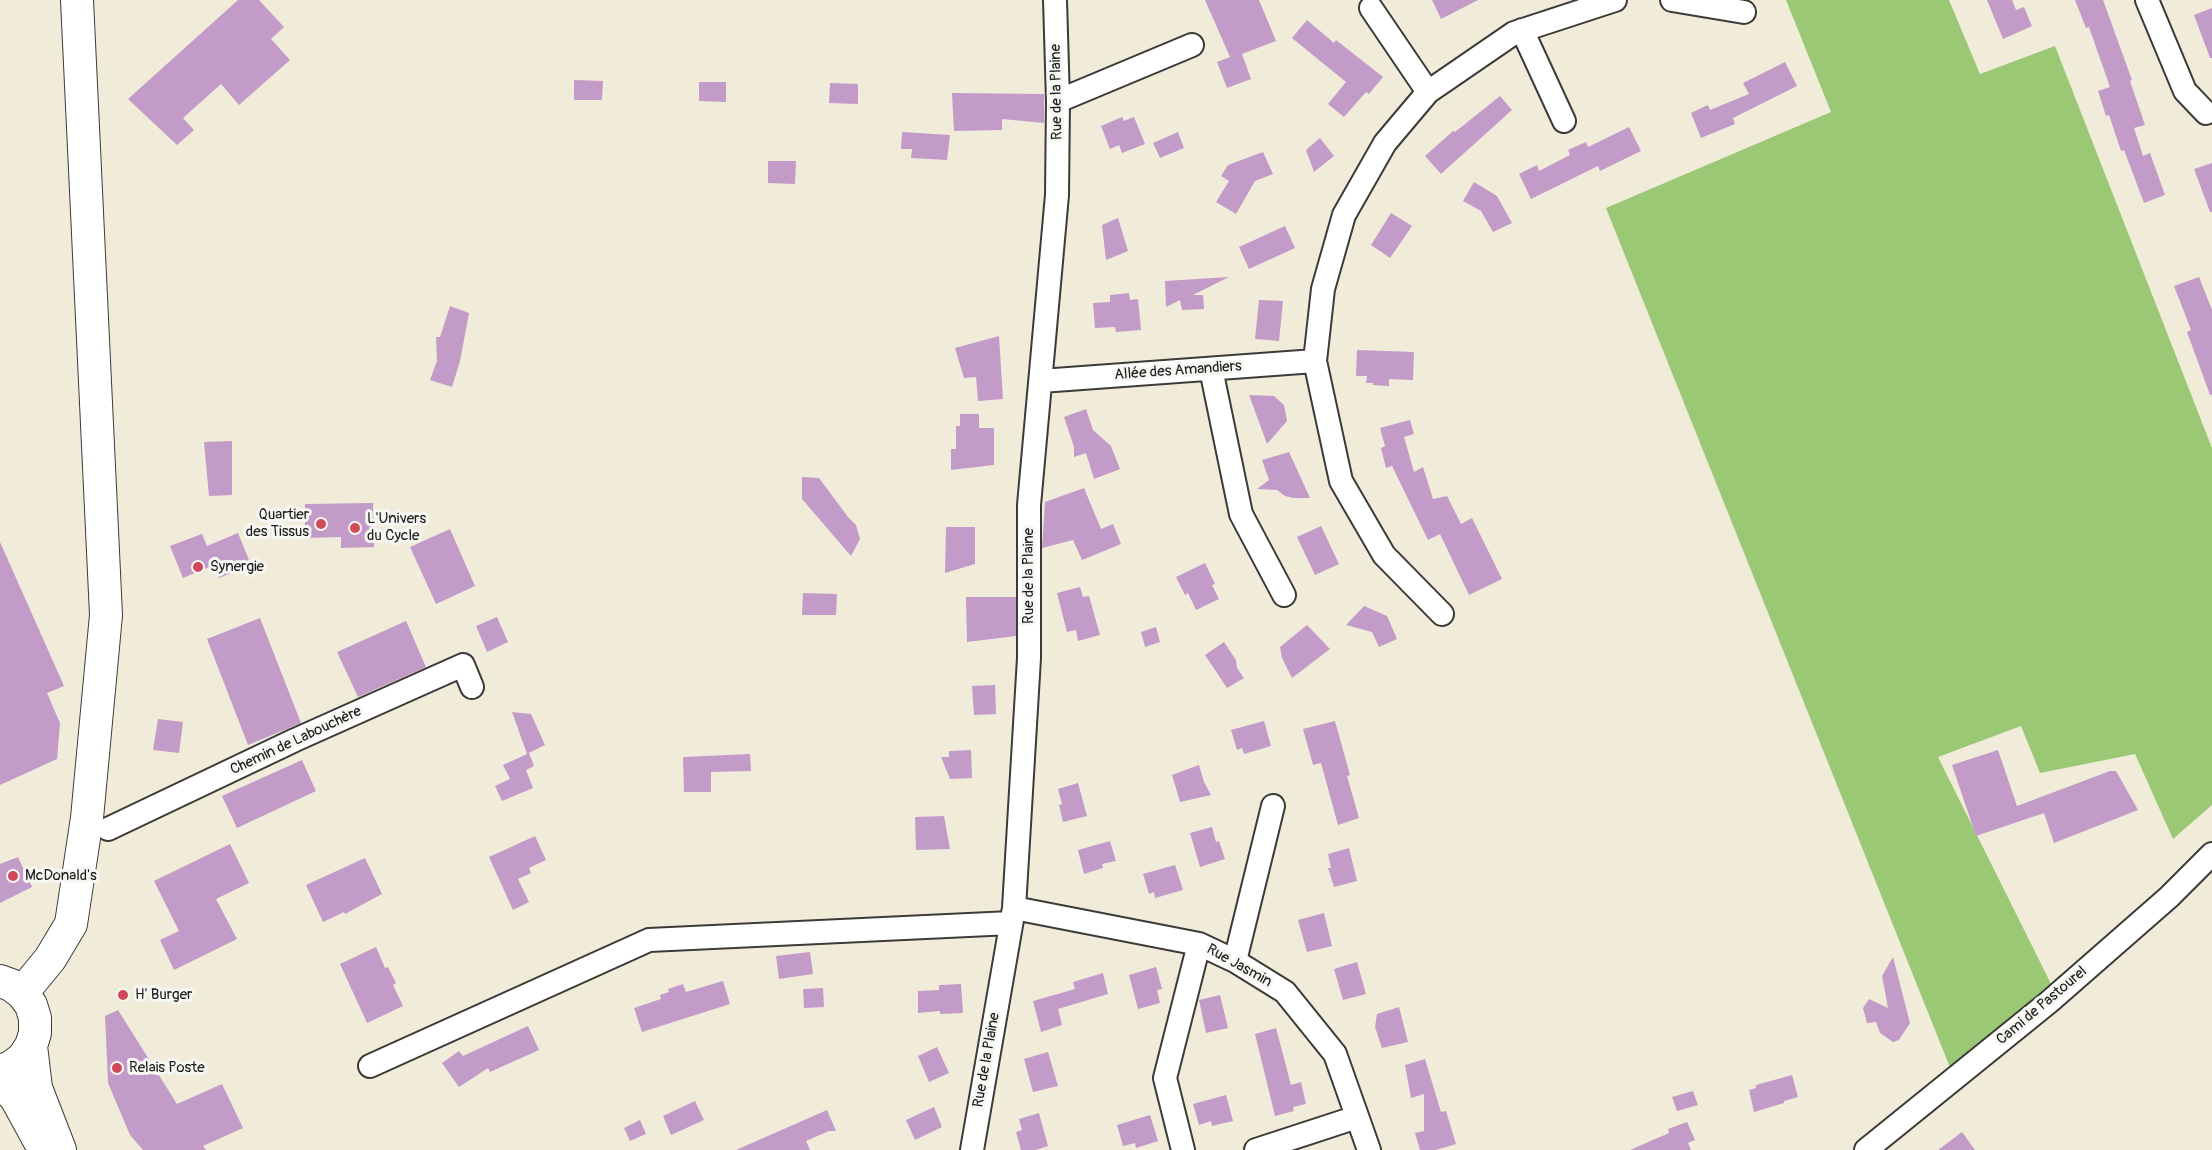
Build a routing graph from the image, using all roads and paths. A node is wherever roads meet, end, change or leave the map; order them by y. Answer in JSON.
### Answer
{"nodes":[{"id":1,"x":77,"y":0,"type":"edge"},
{"id":2,"x":1055,"y":0,"type":"edge"},
{"id":3,"x":1615,"y":0,"type":"edge"},
{"id":4,"x":1672,"y":0,"type":"edge"},
{"id":5,"x":2147,"y":0,"type":"edge"},
{"id":6,"x":1371,"y":8,"type":"dead end"},
{"id":7,"x":1744,"y":12,"type":"dead end"},
{"id":8,"x":1522,"y":30,"type":"junction"},
{"id":9,"x":1192,"y":45,"type":"dead end"},
{"id":10,"x":1428,"y":92,"type":"junction"},
{"id":11,"x":1058,"y":101,"type":"junction"},
{"id":12,"x":2206,"y":113,"type":"dead end"},
{"id":13,"x":1564,"y":121,"type":"dead end"},
{"id":14,"x":1315,"y":361,"type":"junction"},
{"id":15,"x":1211,"y":369,"type":"junction"},
{"id":16,"x":1041,"y":381,"type":"junction"},
{"id":17,"x":1284,"y":595,"type":"dead end"},
{"id":18,"x":1442,"y":614,"type":"dead end"},
{"id":19,"x":472,"y":687,"type":"dead end"},
{"id":20,"x":1273,"y":806,"type":"dead end"},
{"id":21,"x":108,"y":829,"type":"dead end"},
{"id":22,"x":2212,"y":854,"type":"edge"},
{"id":23,"x":1012,"y":915,"type":"junction"},
{"id":24,"x":1199,"y":944,"type":"junction"},
{"id":25,"x":1235,"y":961,"type":"junction"},
{"id":26,"x":11,"y":987,"type":"edge"},
{"id":27,"x":31,"y":1046,"type":"junction"},
{"id":28,"x":370,"y":1066,"type":"dead end"},
{"id":29,"x":0,"y":1071,"type":"edge"},
{"id":30,"x":0,"y":1081,"type":"edge"},
{"id":31,"x":1357,"y":1117,"type":"junction"},
{"id":32,"x":44,"y":1150,"type":"edge"},
{"id":33,"x":60,"y":1150,"type":"edge"},
{"id":34,"x":972,"y":1150,"type":"edge"},
{"id":35,"x":1183,"y":1150,"type":"edge"},
{"id":36,"x":1256,"y":1150,"type":"edge"},
{"id":37,"x":1369,"y":1150,"type":"edge"},
{"id":38,"x":1866,"y":1150,"type":"edge"}],
"edges":[{"from":1,"to":26,"type":"street"},
{"from":2,"to":11,"type":"street","name":"Rue de la Plaine"},
{"from":3,"to":8,"type":"street"},
{"from":4,"to":7,"type":"street"},
{"from":5,"to":12,"type":"street"},
{"from":6,"to":10,"type":"street"},
{"from":8,"to":10,"type":"street"},
{"from":8,"to":13,"type":"street"},
{"from":9,"to":11,"type":"street"},
{"from":10,"to":14,"type":"street"},
{"from":11,"to":16,"type":"street","name":"Rue de la Plaine"},
{"from":14,"to":15,"type":"street","name":"Allée des Amandiers"},
{"from":14,"to":18,"type":"street"},
{"from":15,"to":16,"type":"street","name":"Allée des Amandiers"},
{"from":15,"to":17,"type":"street"},
{"from":16,"to":23,"type":"street","name":"Rue de la Plaine"},
{"from":19,"to":21,"type":"street","name":"Chemin de Labouchère"},
{"from":20,"to":25,"type":"street"},
{"from":22,"to":38,"type":"street","name":"Cami de Pastourel"},
{"from":23,"to":24,"type":"street","name":"Rue Jasmin"},
{"from":23,"to":28,"type":"street","name":"Rue Jasmin"},
{"from":23,"to":34,"type":"street","name":"Rue de la Plaine"},
{"from":24,"to":25,"type":"street","name":"Rue Jasmin"},
{"from":24,"to":35,"type":"street"},
{"from":25,"to":31,"type":"street","name":"Rue Jasmin"},
{"from":26,"to":27,"type":"street"},
{"from":27,"to":29,"type":"street"},
{"from":27,"to":33,"type":"street"},
{"from":30,"to":32,"type":"street"},
{"from":31,"to":36,"type":"street"},
{"from":31,"to":37,"type":"street","name":"Rue Jasmin"}]}
